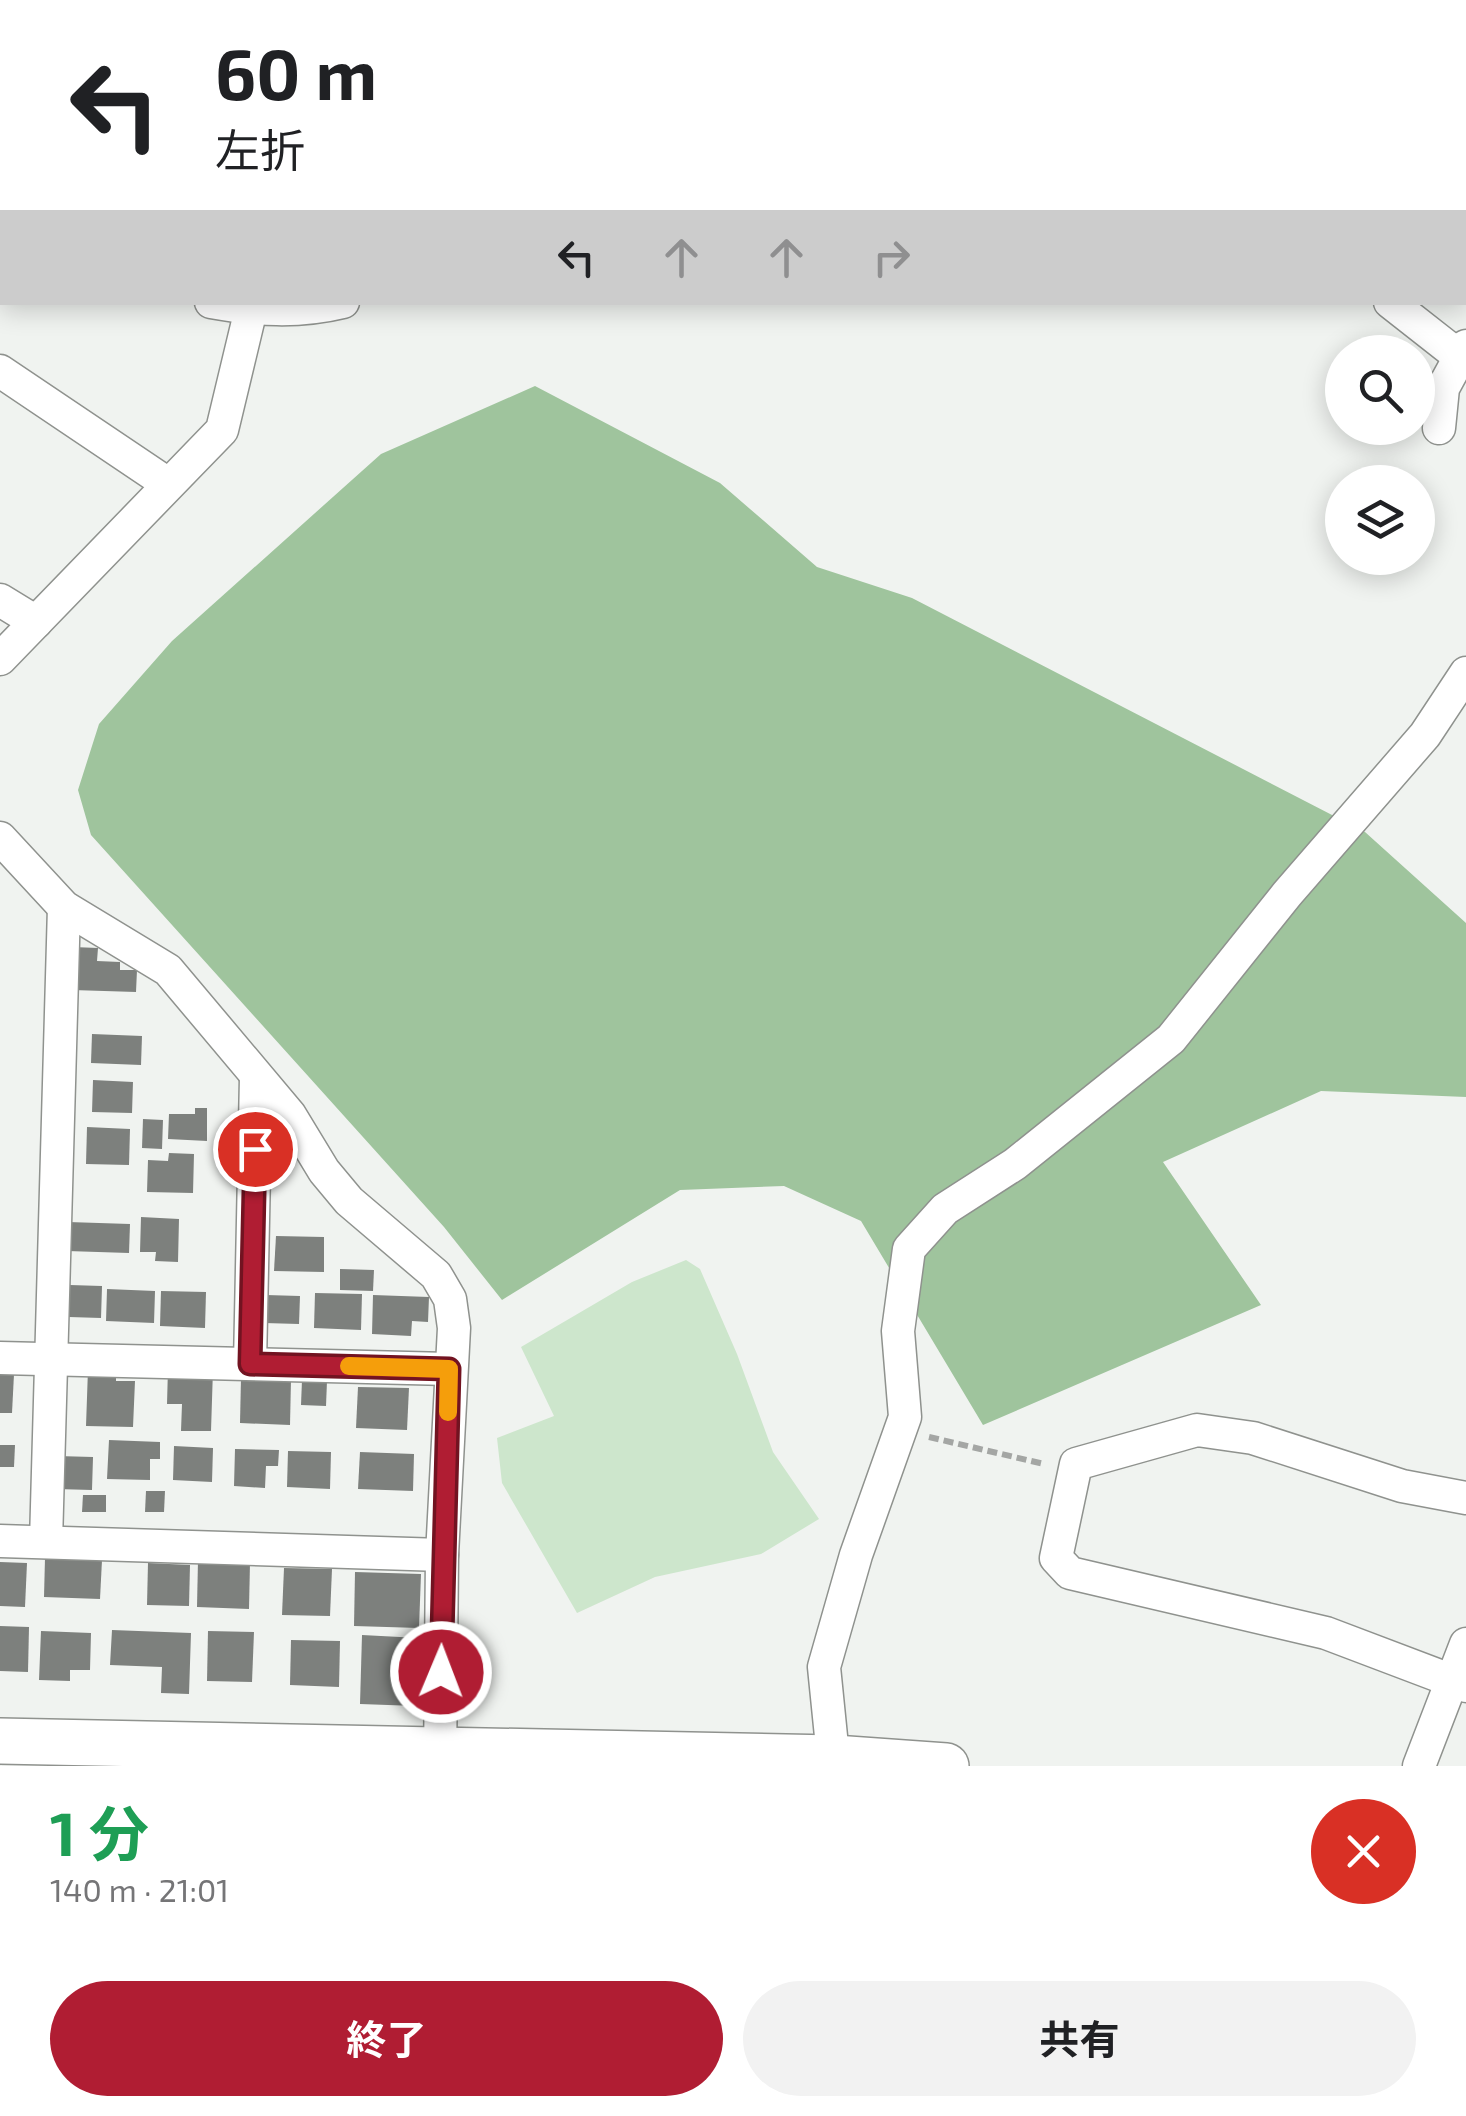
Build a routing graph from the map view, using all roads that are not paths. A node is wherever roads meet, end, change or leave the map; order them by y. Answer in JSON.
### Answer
{"nodes":[{"id":1,"x":228,"y":305,"type":"edge"},
{"id":2,"x":331,"y":305,"type":"edge"},
{"id":3,"x":1394,"y":305,"type":"edge"},
{"id":4,"x":251,"y":309,"type":"junction"},
{"id":5,"x":1463,"y":352,"type":"edge"},
{"id":6,"x":0,"y":371,"type":"edge"},
{"id":7,"x":1439,"y":428,"type":"dead end"},
{"id":8,"x":168,"y":484,"type":"junction"},
{"id":9,"x":0,"y":600,"type":"edge"},
{"id":10,"x":36,"y":622,"type":"junction"},
{"id":11,"x":0,"y":659,"type":"edge"},
{"id":12,"x":1466,"y":673,"type":"edge"},
{"id":13,"x":0,"y":838,"type":"edge"},
{"id":14,"x":64,"y":907,"type":"junction"},
{"id":15,"x":256,"y":1077,"type":"junction"},
{"id":16,"x":0,"y":1358,"type":"edge"},
{"id":17,"x":51,"y":1359,"type":"junction"},
{"id":18,"x":250,"y":1364,"type":"junction"},
{"id":19,"x":449,"y":1369,"type":"junction"},
{"id":20,"x":1466,"y":1498,"type":"edge"},
{"id":21,"x":0,"y":1541,"type":"edge"},
{"id":22,"x":46,"y":1542,"type":"junction"},
{"id":23,"x":442,"y":1555,"type":"junction"},
{"id":24,"x":1466,"y":1644,"type":"edge"},
{"id":25,"x":1459,"y":1682,"type":"edge"},
{"id":26,"x":0,"y":1741,"type":"edge"},
{"id":27,"x":252,"y":1756,"type":"edge"},
{"id":28,"x":440,"y":1758,"type":"edge"},
{"id":29,"x":634,"y":1760,"type":"edge"},
{"id":30,"x":834,"y":1762,"type":"edge"},
{"id":31,"x":946,"y":1766,"type":"edge"},
{"id":32,"x":1419,"y":1766,"type":"edge"}],
"edges":[{"from":1,"to":4,"type":"street"},
{"from":2,"to":4,"type":"street"},
{"from":3,"to":5,"type":"street"},
{"from":4,"to":8,"type":"street"},
{"from":5,"to":7,"type":"street"},
{"from":6,"to":8,"type":"street"},
{"from":8,"to":10,"type":"street"},
{"from":9,"to":10,"type":"street"},
{"from":10,"to":11,"type":"street"},
{"from":12,"to":30,"type":"street"},
{"from":13,"to":14,"type":"street"},
{"from":14,"to":15,"type":"street"},
{"from":14,"to":17,"type":"street"},
{"from":15,"to":18,"type":"street"},
{"from":15,"to":19,"type":"street"},
{"from":16,"to":17,"type":"street"},
{"from":17,"to":18,"type":"street"},
{"from":17,"to":22,"type":"street"},
{"from":18,"to":19,"type":"street"},
{"from":19,"to":23,"type":"street"},
{"from":20,"to":25,"type":"street"},
{"from":21,"to":22,"type":"street"},
{"from":22,"to":23,"type":"street"},
{"from":23,"to":28,"type":"street"},
{"from":24,"to":25,"type":"street"},
{"from":25,"to":32,"type":"street"},
{"from":26,"to":27,"type":"street"},
{"from":27,"to":28,"type":"street"},
{"from":28,"to":29,"type":"street"},
{"from":29,"to":30,"type":"street"},
{"from":30,"to":31,"type":"street"}]}
